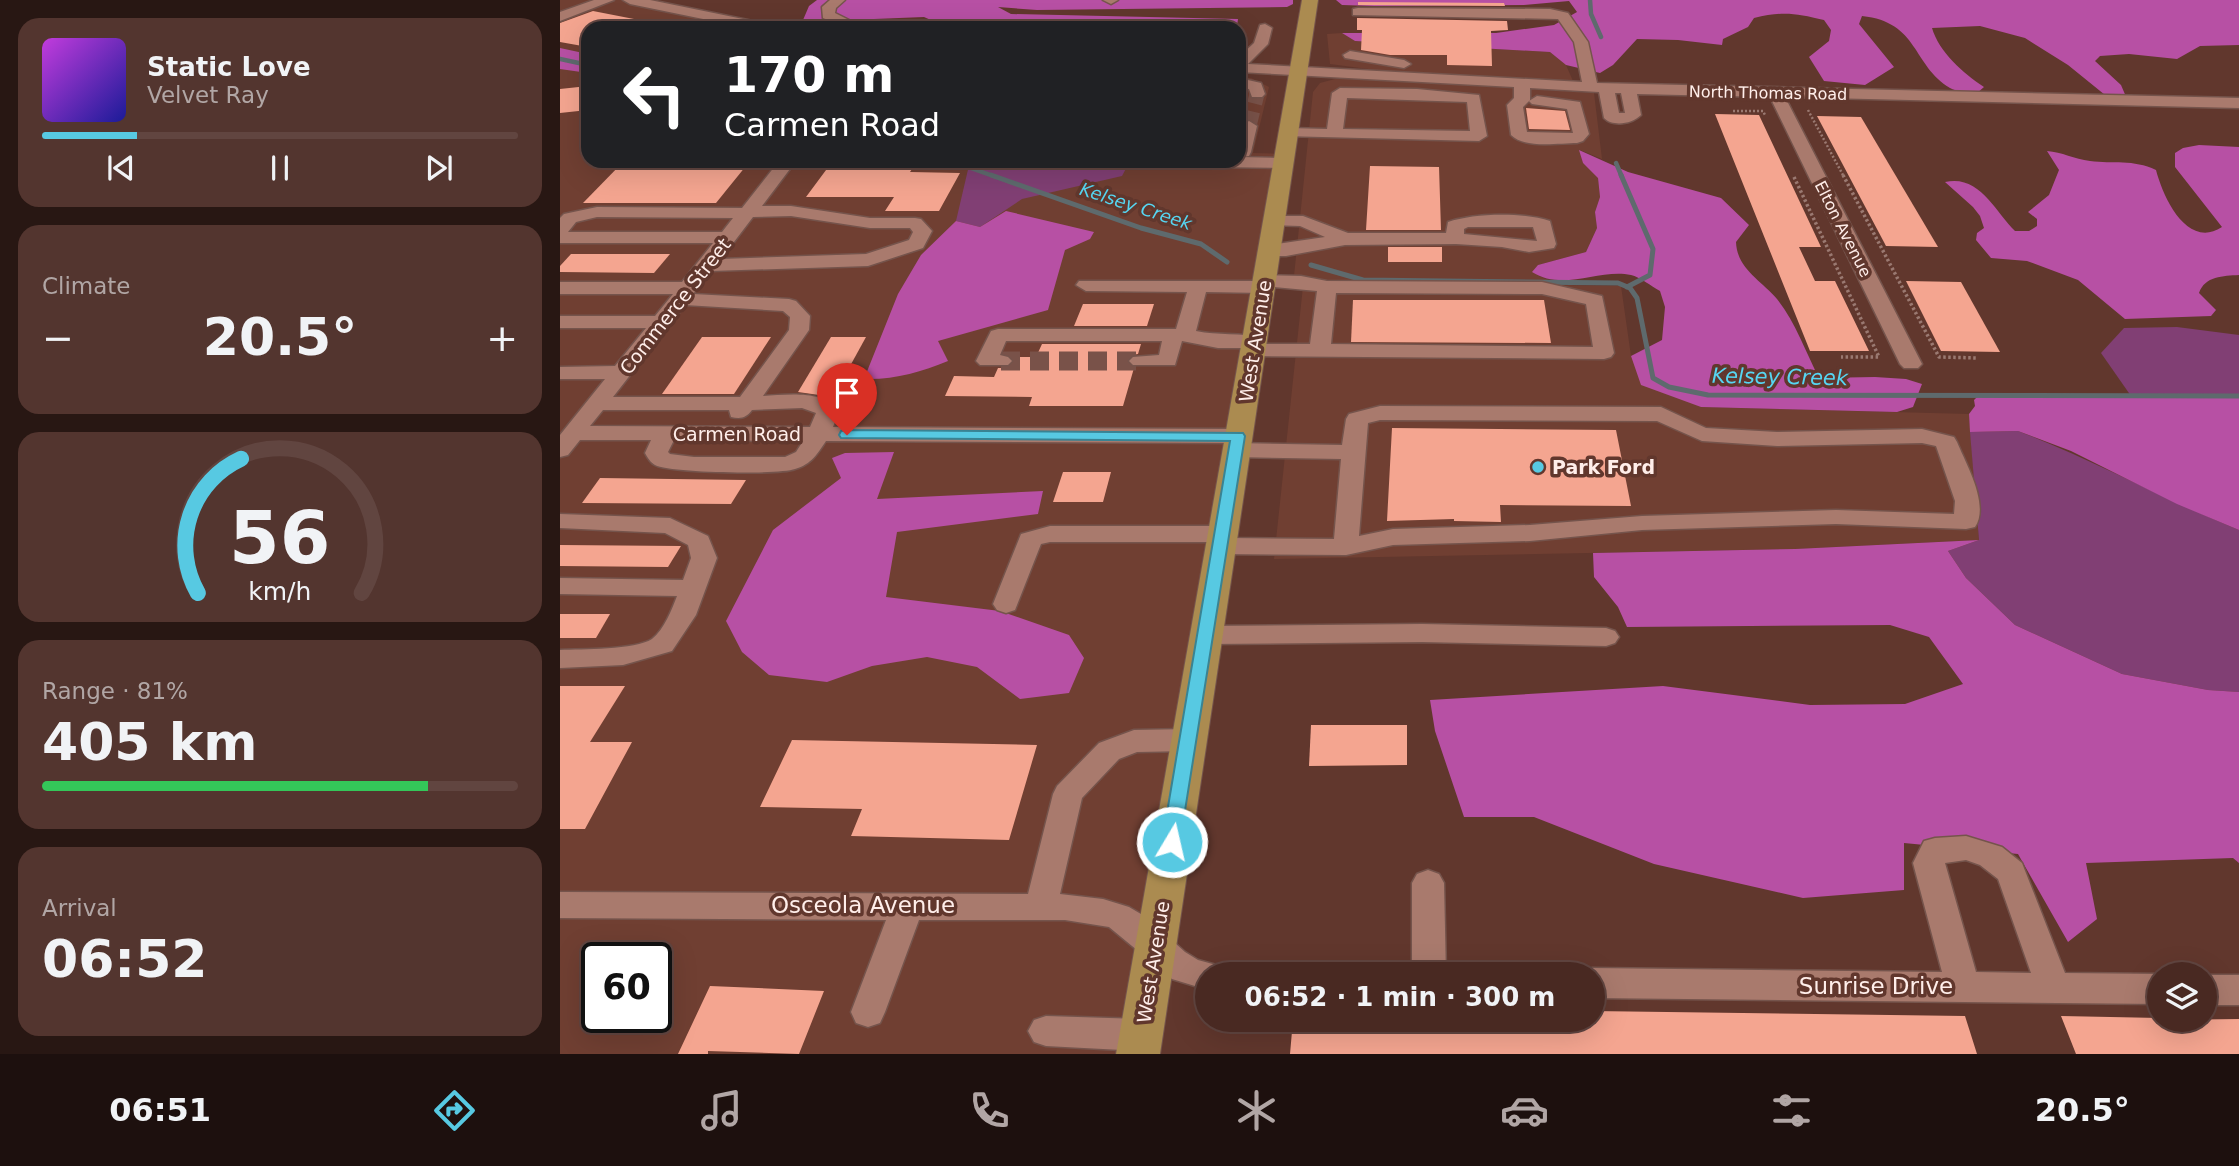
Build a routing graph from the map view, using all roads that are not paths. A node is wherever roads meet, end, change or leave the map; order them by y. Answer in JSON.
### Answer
{"nodes":[{"id":1,"x":607,"y":0,"type":"edge"},
{"id":2,"x":630,"y":0,"type":"edge"},
{"id":3,"x":838,"y":0,"type":"edge"},
{"id":4,"x":1310,"y":0,"type":"edge"},
{"id":5,"x":1357,"y":12,"type":"dead end"},
{"id":6,"x":1532,"y":13,"type":"junction"},
{"id":7,"x":560,"y":18,"type":"edge"},
{"id":8,"x":718,"y":19,"type":"junction"},
{"id":9,"x":714,"y":21,"type":"edge"},
{"id":10,"x":729,"y":21,"type":"edge"},
{"id":11,"x":842,"y":21,"type":"edge"},
{"id":12,"x":1265,"y":27,"type":"dead end"},
{"id":13,"x":1537,"y":31,"type":"dead end"},
{"id":14,"x":1350,"y":55,"type":"dead end"},
{"id":15,"x":1246,"y":59,"type":"edge"},
{"id":16,"x":1246,"y":67,"type":"edge"},
{"id":17,"x":1297,"y":72,"type":"junction"},
{"id":18,"x":1405,"y":77,"type":"junction"},
{"id":19,"x":1246,"y":84,"type":"edge"},
{"id":20,"x":1437,"y":87,"type":"junction"},
{"id":21,"x":1598,"y":88,"type":"junction"},
{"id":22,"x":1628,"y":89,"type":"junction"},
{"id":23,"x":1522,"y":92,"type":"junction"},
{"id":24,"x":1257,"y":94,"type":"dead end"},
{"id":25,"x":1776,"y":94,"type":"junction"},
{"id":26,"x":2239,"y":103,"type":"edge"},
{"id":27,"x":1598,"y":128,"type":"junction"},
{"id":28,"x":1334,"y":133,"type":"junction"},
{"id":29,"x":1286,"y":148,"type":"junction"},
{"id":30,"x":1246,"y":151,"type":"edge"},
{"id":31,"x":783,"y":168,"type":"edge"},
{"id":32,"x":748,"y":212,"type":"junction"},
{"id":33,"x":560,"y":229,"type":"edge"},
{"id":34,"x":1272,"y":235,"type":"junction"},
{"id":35,"x":560,"y":237,"type":"edge"},
{"id":36,"x":729,"y":238,"type":"junction"},
{"id":37,"x":1456,"y":238,"type":"dead end"},
{"id":38,"x":1345,"y":239,"type":"junction"},
{"id":39,"x":707,"y":265,"type":"junction"},
{"id":40,"x":1264,"y":284,"type":"junction"},
{"id":41,"x":1086,"y":285,"type":"dead end"},
{"id":42,"x":1198,"y":286,"type":"junction"},
{"id":43,"x":1327,"y":287,"type":"junction"},
{"id":44,"x":560,"y":288,"type":"edge"},
{"id":45,"x":685,"y":293,"type":"junction"},
{"id":46,"x":560,"y":322,"type":"edge"},
{"id":47,"x":662,"y":322,"type":"junction"},
{"id":48,"x":1179,"y":335,"type":"junction"},
{"id":49,"x":1254,"y":346,"type":"junction"},
{"id":50,"x":1320,"y":351,"type":"junction"},
{"id":51,"x":1001,"y":361,"type":"dead end"},
{"id":52,"x":1140,"y":361,"type":"tunnel mouth"},
{"id":53,"x":1911,"y":364,"type":"dead end"},
{"id":54,"x":623,"y":372,"type":"junction"},
{"id":55,"x":560,"y":373,"type":"edge"},
{"id":56,"x":598,"y":403,"type":"junction"},
{"id":57,"x":746,"y":404,"type":"junction"},
{"id":58,"x":666,"y":434,"type":"junction"},
{"id":59,"x":721,"y":434,"type":"junction"},
{"id":60,"x":819,"y":435,"type":"junction"},
{"id":61,"x":1237,"y":443,"type":"junction"},
{"id":62,"x":564,"y":444,"type":"edge"},
{"id":63,"x":1353,"y":452,"type":"junction"},
{"id":64,"x":560,"y":521,"type":"edge"},
{"id":65,"x":1221,"y":540,"type":"junction"},
{"id":66,"x":1346,"y":547,"type":"junction"},
{"id":67,"x":560,"y":586,"type":"edge"},
{"id":68,"x":693,"y":588,"type":"junction"},
{"id":69,"x":1006,"y":604,"type":"dead end"},
{"id":70,"x":1206,"y":635,"type":"junction"},
{"id":71,"x":1606,"y":637,"type":"dead end"},
{"id":72,"x":560,"y":659,"type":"edge"},
{"id":73,"x":1189,"y":740,"type":"junction"},
{"id":74,"x":1428,"y":883,"type":"dead end"},
{"id":75,"x":560,"y":905,"type":"edge"},
{"id":76,"x":908,"y":905,"type":"junction"},
{"id":77,"x":1041,"y":906,"type":"junction"},
{"id":78,"x":1156,"y":945,"type":"junction"},
{"id":79,"x":1429,"y":962,"type":"edge"},
{"id":80,"x":1195,"y":975,"type":"edge"},
{"id":81,"x":1605,"y":983,"type":"edge"},
{"id":82,"x":1963,"y":987,"type":"junction"},
{"id":83,"x":2053,"y":987,"type":"junction"},
{"id":84,"x":2147,"y":989,"type":"edge"},
{"id":85,"x":2217,"y":990,"type":"edge"},
{"id":86,"x":2239,"y":990,"type":"edge"},
{"id":87,"x":868,"y":1012,"type":"dead end"},
{"id":88,"x":1046,"y":1031,"type":"dead end"},
{"id":89,"x":1140,"y":1044,"type":"edge"}],
"edges":[{"from":1,"to":7,"type":"street"},
{"from":2,"to":8,"type":"street"},
{"from":3,"to":11,"type":"street"},
{"from":4,"to":17,"type":"main road","name":"West Avenue"},
{"from":5,"to":6,"type":"street"},
{"from":6,"to":13,"type":"street"},
{"from":6,"to":21,"type":"street"},
{"from":8,"to":9,"type":"street"},
{"from":8,"to":10,"type":"street"},
{"from":12,"to":15,"type":"street"},
{"from":14,"to":18,"type":"street"},
{"from":16,"to":17,"type":"street","name":"North Thomas Road"},
{"from":17,"to":18,"type":"street","name":"North Thomas Road"},
{"from":17,"to":29,"type":"main road","name":"West Avenue"},
{"from":18,"to":20,"type":"street","name":"North Thomas Road"},
{"from":19,"to":24,"type":"street"},
{"from":20,"to":23,"type":"street","name":"North Thomas Road"},
{"from":20,"to":28,"type":"street"},
{"from":20,"to":28,"type":"street"},
{"from":21,"to":22,"type":"street","name":"North Thomas Road"},
{"from":21,"to":23,"type":"street","name":"North Thomas Road"},
{"from":21,"to":27,"type":"street"},
{"from":22,"to":25,"type":"street","name":"North Thomas Road"},
{"from":22,"to":27,"type":"street"},
{"from":23,"to":27,"type":"street"},
{"from":23,"to":27,"type":"street"},
{"from":25,"to":26,"type":"street","name":"North Thomas Road"},
{"from":25,"to":53,"type":"street","name":"Elton Avenue"},
{"from":28,"to":29,"type":"street"},
{"from":29,"to":30,"type":"street"},
{"from":29,"to":34,"type":"main road","name":"West Avenue"},
{"from":31,"to":32,"type":"street","name":"Commerce Street"},
{"from":32,"to":33,"type":"street"},
{"from":32,"to":36,"type":"street","name":"Commerce Street"},
{"from":32,"to":39,"type":"street"},
{"from":34,"to":38,"type":"street"},
{"from":34,"to":38,"type":"street"},
{"from":34,"to":40,"type":"main road","name":"West Avenue"},
{"from":35,"to":36,"type":"street"},
{"from":36,"to":39,"type":"street","name":"Commerce Street"},
{"from":37,"to":38,"type":"street"},
{"from":39,"to":45,"type":"street","name":"Commerce Street"},
{"from":40,"to":42,"type":"street"},
{"from":40,"to":43,"type":"street"},
{"from":40,"to":49,"type":"main road","name":"West Avenue"},
{"from":41,"to":42,"type":"street"},
{"from":42,"to":48,"type":"street"},
{"from":43,"to":50,"type":"street"},
{"from":43,"to":50,"type":"street"},
{"from":44,"to":45,"type":"street"},
{"from":45,"to":47,"type":"street","name":"Commerce Street"},
{"from":45,"to":57,"type":"street"},
{"from":46,"to":47,"type":"street"},
{"from":47,"to":54,"type":"street","name":"Commerce Street"},
{"from":48,"to":49,"type":"street"},
{"from":48,"to":51,"type":"street"},
{"from":48,"to":52,"type":"street"},
{"from":49,"to":50,"type":"street"},
{"from":49,"to":61,"type":"main road","name":"West Avenue"},
{"from":54,"to":55,"type":"street"},
{"from":54,"to":56,"type":"street","name":"Commerce Street"},
{"from":56,"to":57,"type":"street"},
{"from":56,"to":62,"type":"street","name":"Commerce Street"},
{"from":57,"to":59,"type":"street"},
{"from":57,"to":60,"type":"street"},
{"from":58,"to":59,"type":"street","name":"Carmen Road"},
{"from":58,"to":60,"type":"street"},
{"from":58,"to":62,"type":"street","name":"Carmen Road"},
{"from":59,"to":60,"type":"street","name":"Carmen Road"},
{"from":60,"to":61,"type":"street","name":"Carmen Road"},
{"from":61,"to":63,"type":"street","name":"Carmen Road"},
{"from":61,"to":65,"type":"main road","name":"West Avenue"},
{"from":63,"to":66,"type":"street"},
{"from":63,"to":66,"type":"street"},
{"from":64,"to":68,"type":"street"},
{"from":65,"to":66,"type":"street"},
{"from":65,"to":69,"type":"street"},
{"from":65,"to":70,"type":"main road","name":"West Avenue"},
{"from":67,"to":68,"type":"street"},
{"from":68,"to":72,"type":"street"},
{"from":70,"to":71,"type":"street"},
{"from":70,"to":73,"type":"main road","name":"West Avenue"},
{"from":73,"to":77,"type":"street"},
{"from":73,"to":78,"type":"main road","name":"West Avenue"},
{"from":74,"to":79,"type":"street"},
{"from":75,"to":76,"type":"street","name":"Osceola Avenue"},
{"from":76,"to":77,"type":"street","name":"Osceola Avenue"},
{"from":76,"to":87,"type":"street"},
{"from":77,"to":78,"type":"street","name":"Osceola Avenue"},
{"from":78,"to":80,"type":"street"},
{"from":78,"to":89,"type":"main road","name":"West Avenue"},
{"from":81,"to":82,"type":"street","name":"Sunrise Drive"},
{"from":82,"to":83,"type":"street","name":"Sunrise Drive"},
{"from":82,"to":83,"type":"street"},
{"from":83,"to":84,"type":"street","name":"Sunrise Drive"},
{"from":85,"to":86,"type":"street"},
{"from":88,"to":89,"type":"street"}]}
